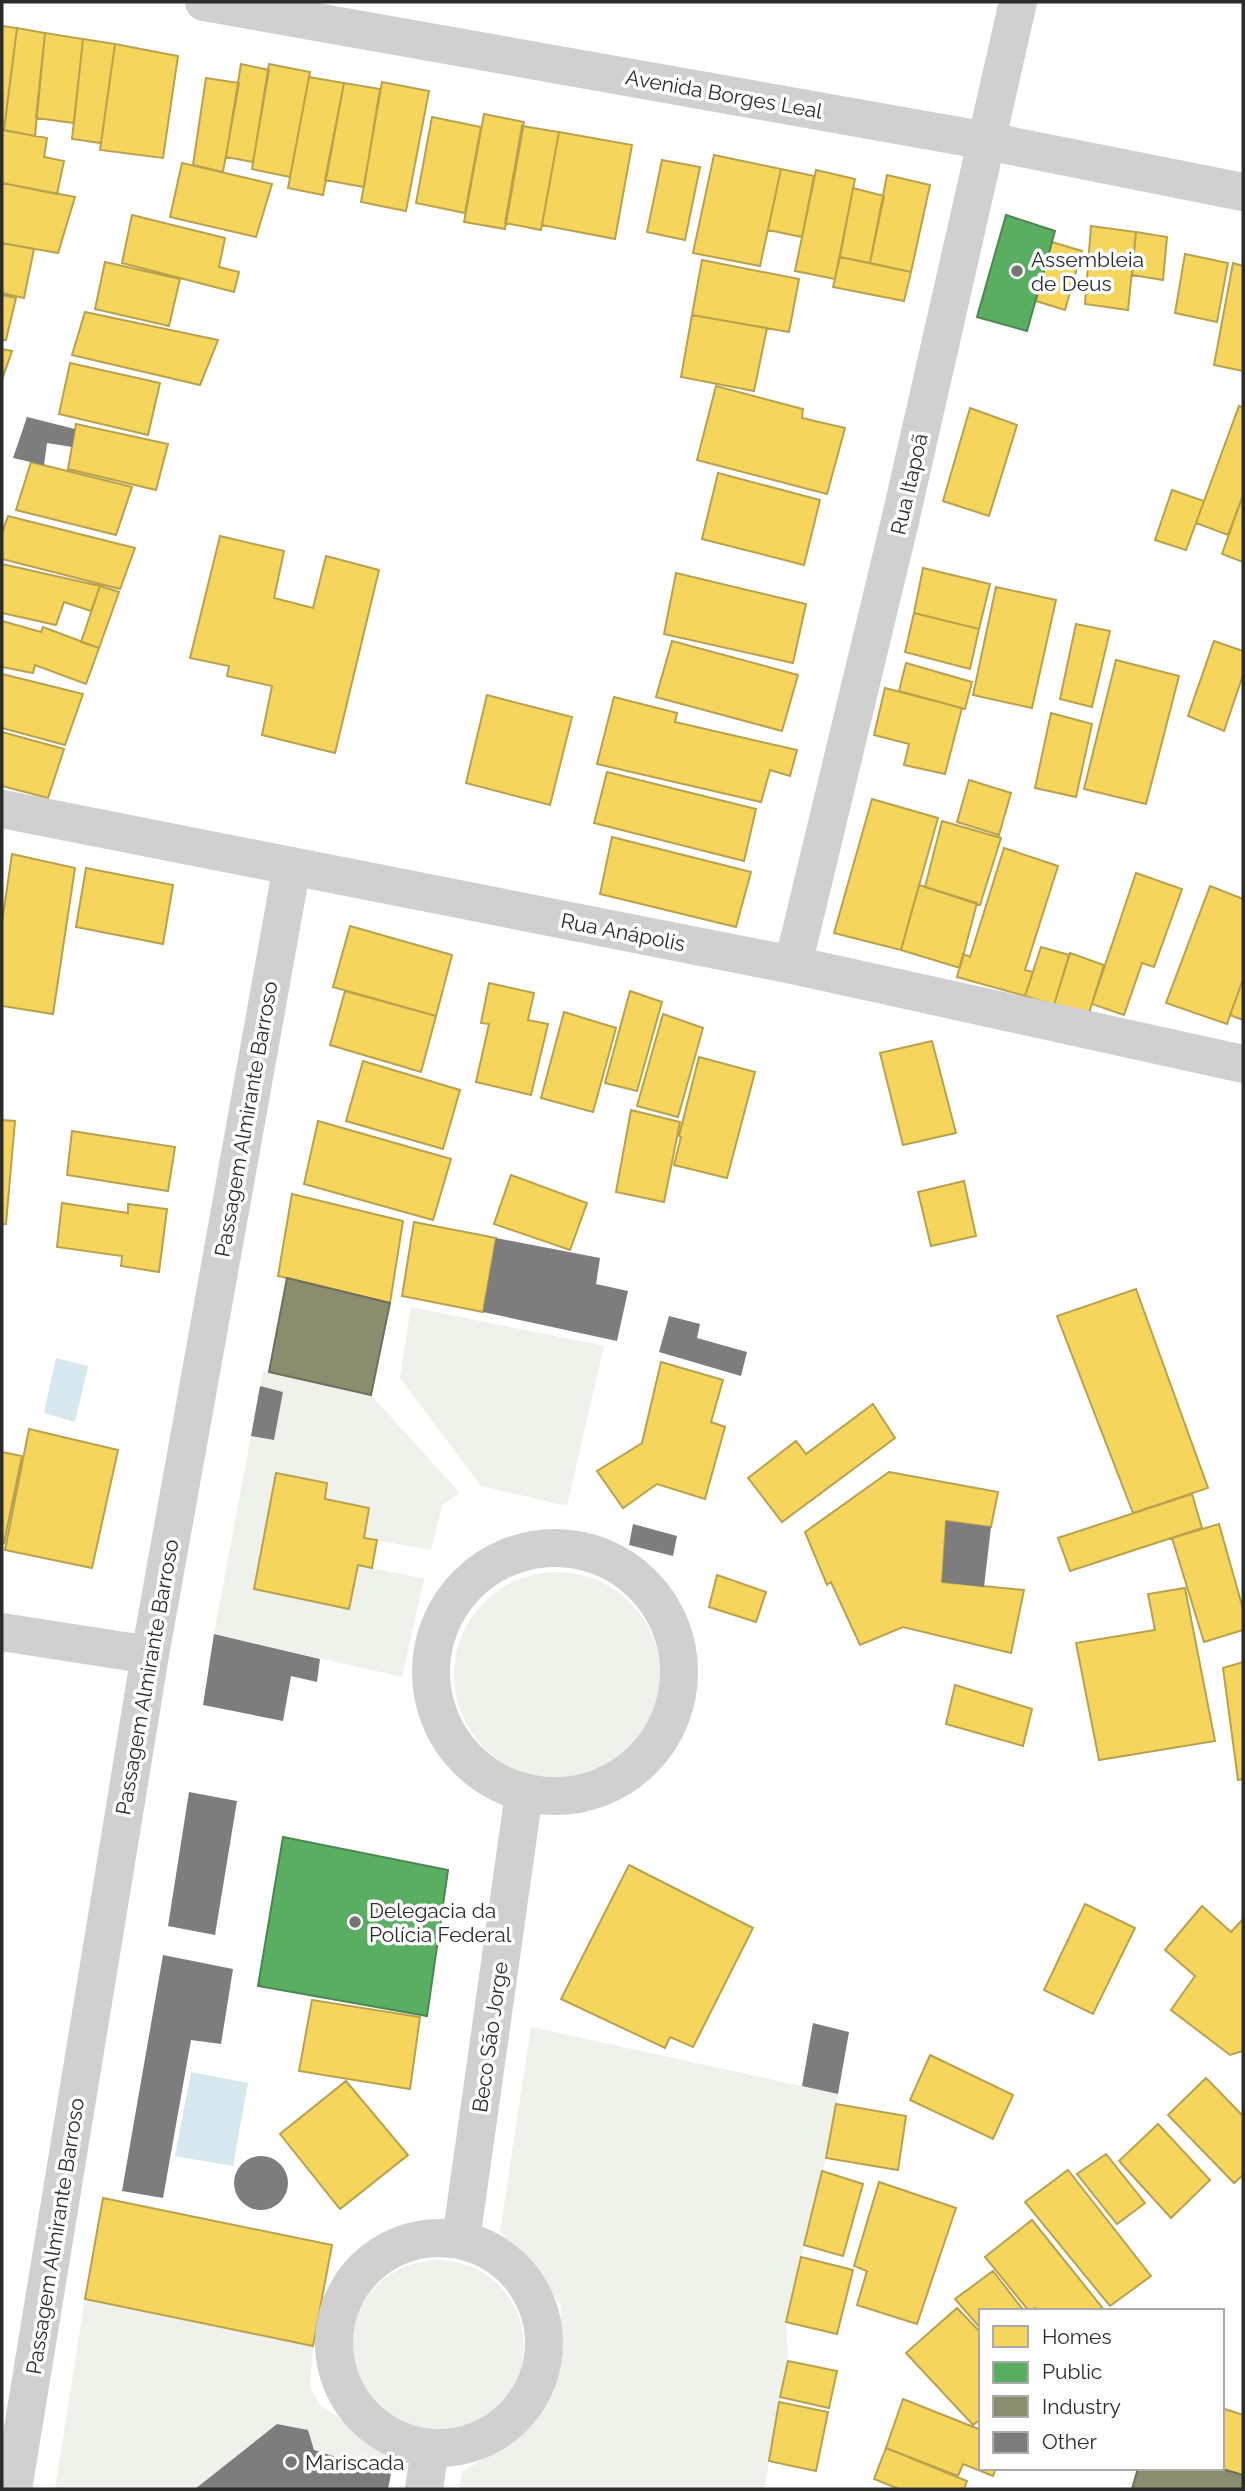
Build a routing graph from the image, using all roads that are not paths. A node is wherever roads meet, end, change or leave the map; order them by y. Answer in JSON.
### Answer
{"nodes":[{"id":1,"x":204,"y":2,"type":"edge"},
{"id":2,"x":1018,"y":2,"type":"edge"},
{"id":3,"x":987,"y":141,"type":"junction"},
{"id":4,"x":1243,"y":192,"type":"edge"},
{"id":5,"x":2,"y":809,"type":"edge"},
{"id":6,"x":292,"y":866,"type":"junction"},
{"id":7,"x":793,"y":965,"type":"junction"},
{"id":8,"x":1243,"y":1064,"type":"edge"},
{"id":9,"x":2,"y":1632,"type":"edge"},
{"id":10,"x":150,"y":1655,"type":"junction"},
{"id":11,"x":524,"y":1793,"type":"junction"},
{"id":12,"x":461,"y":2241,"type":"junction"},
{"id":13,"x":430,"y":2448,"type":"junction"},
{"id":14,"x":13,"y":2489,"type":"edge"},
{"id":15,"x":424,"y":2489,"type":"edge"}],
"edges":[{"from":1,"to":3,"type":"street","name":"Avenida Borges Leal"},
{"from":2,"to":3,"type":"street","name":"Rua Itapoã"},
{"from":3,"to":4,"type":"street","name":"Avenida Borges Leal"},
{"from":3,"to":7,"type":"street","name":"Rua Itapoã"},
{"from":5,"to":6,"type":"street","name":"Rua Anápolis"},
{"from":6,"to":7,"type":"street","name":"Rua Anápolis"},
{"from":6,"to":10,"type":"street","name":"Passagem Almirante Barroso"},
{"from":7,"to":8,"type":"street","name":"Rua Anápolis"},
{"from":9,"to":10,"type":"street"},
{"from":10,"to":14,"type":"street","name":"Passagem Almirante Barroso"},
{"from":11,"to":11,"type":"street"},
{"from":11,"to":12,"type":"street","name":"Beco São Jorge"},
{"from":12,"to":13,"type":"street"},
{"from":12,"to":13,"type":"street"},
{"from":13,"to":15,"type":"street"}]}
